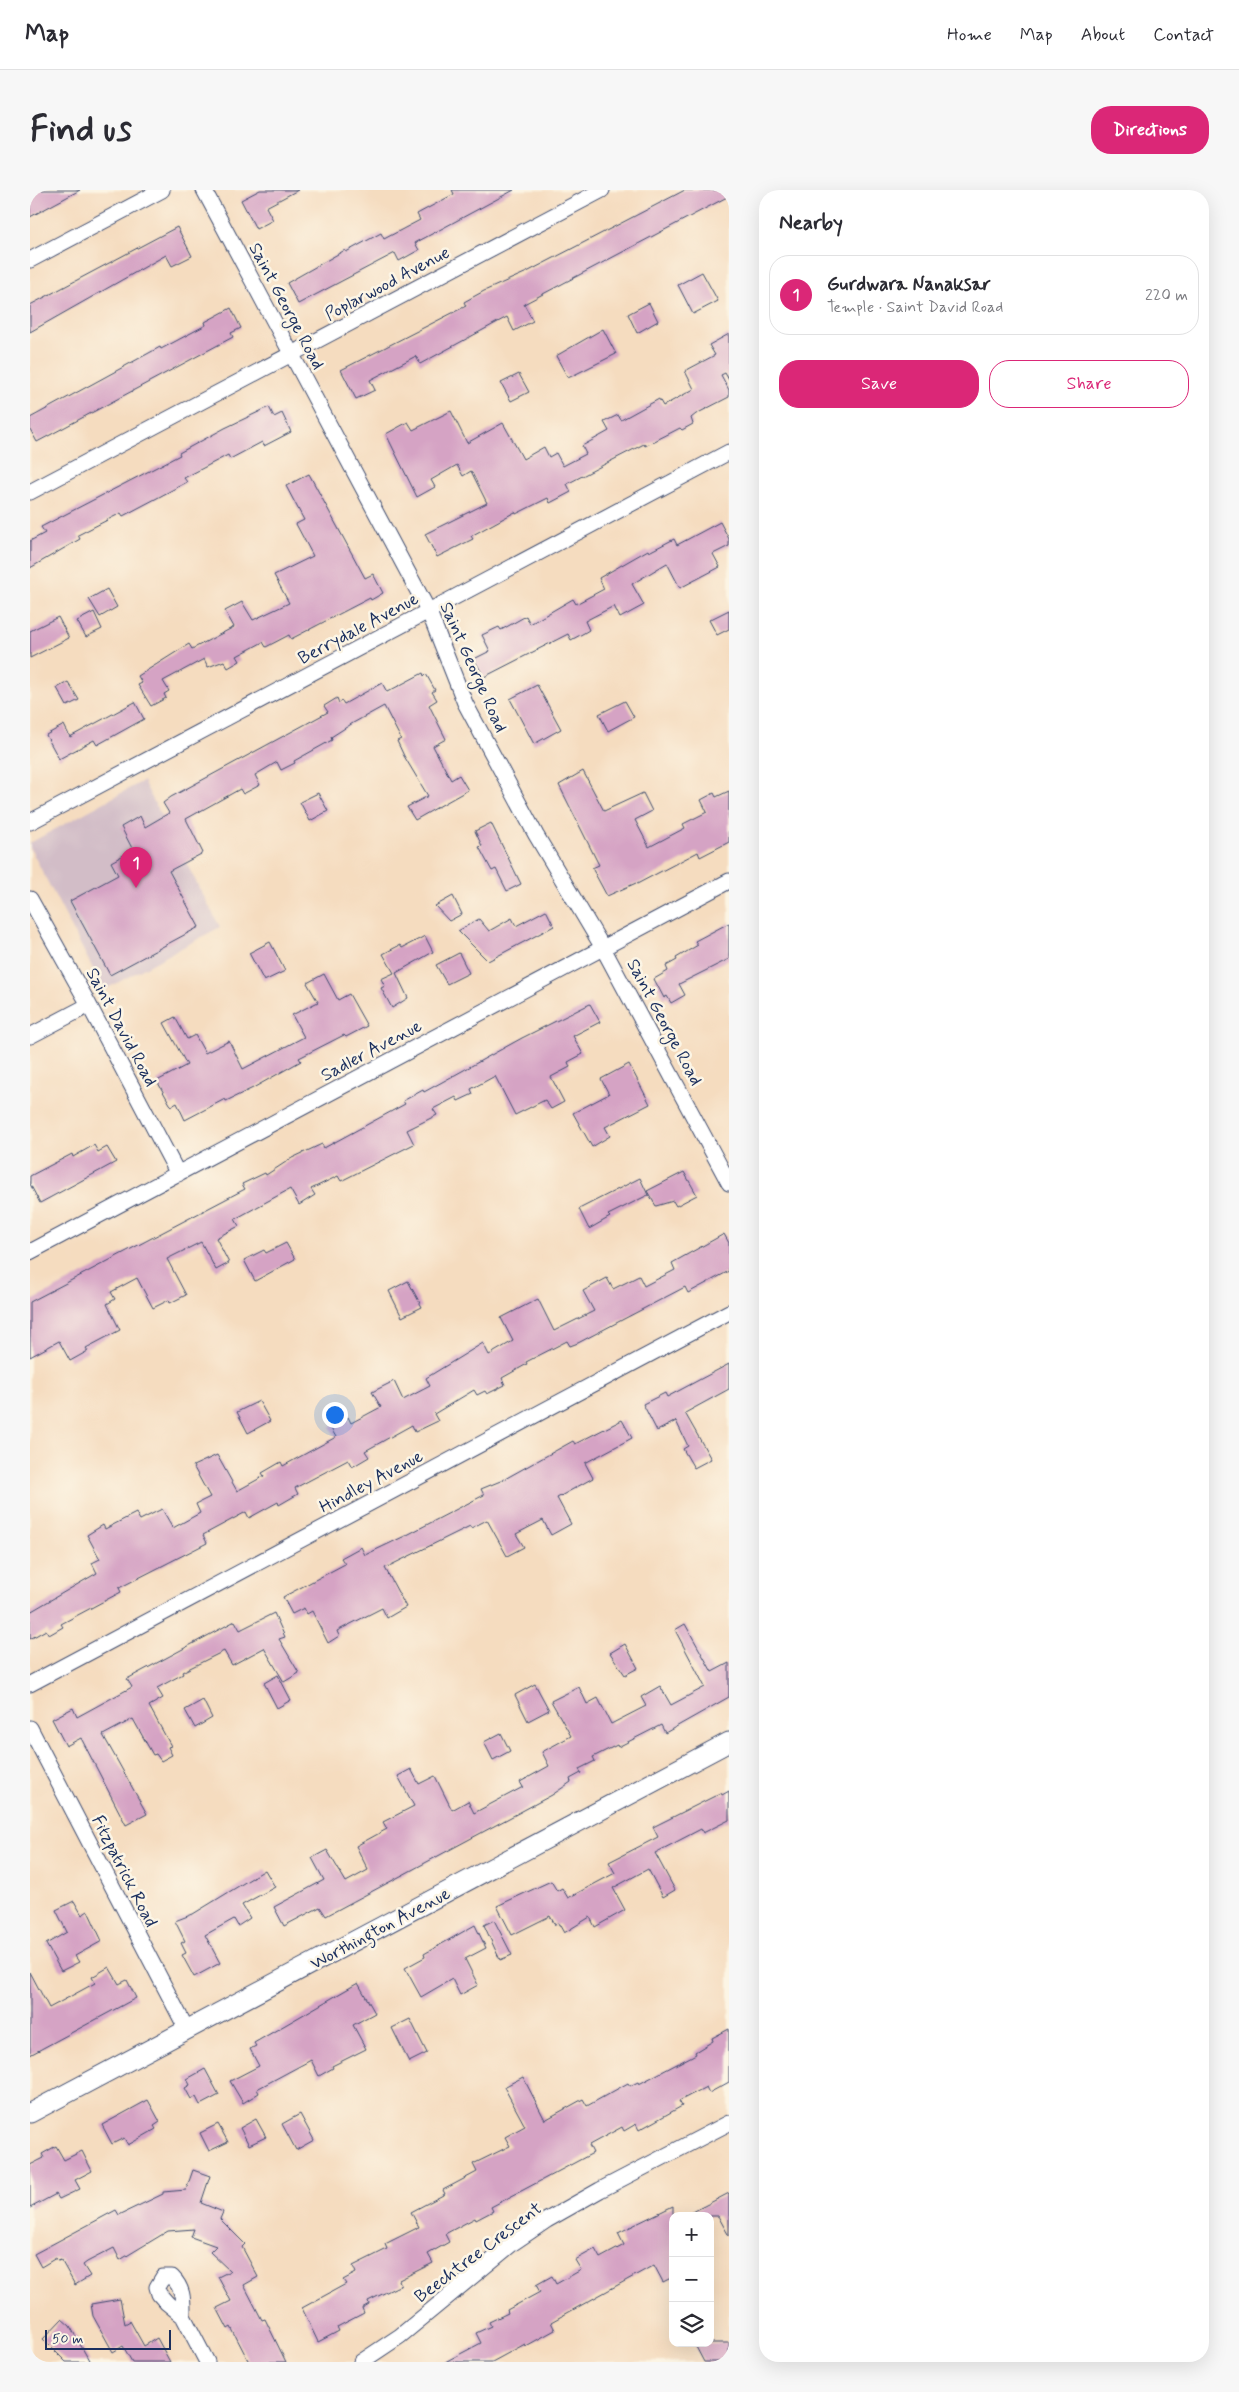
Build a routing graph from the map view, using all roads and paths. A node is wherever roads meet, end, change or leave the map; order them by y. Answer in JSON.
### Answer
{"nodes":[{"id":1,"x":162,"y":190,"type":"edge"},
{"id":2,"x":204,"y":190,"type":"edge"},
{"id":3,"x":602,"y":190,"type":"edge"},
{"id":4,"x":30,"y":260,"type":"edge"},
{"id":5,"x":292,"y":354,"type":"junction"},
{"id":6,"x":729,"y":452,"type":"edge"},
{"id":7,"x":30,"y":492,"type":"edge"},
{"id":8,"x":429,"y":612,"type":"junction"},
{"id":9,"x":30,"y":822,"type":"edge"},
{"id":10,"x":729,"y":881,"type":"edge"},
{"id":11,"x":30,"y":899,"type":"edge"},
{"id":12,"x":603,"y":948,"type":"junction"},
{"id":13,"x":89,"y":1005,"type":"junction"},
{"id":14,"x":30,"y":1036,"type":"edge"},
{"id":15,"x":178,"y":1174,"type":"junction"},
{"id":16,"x":729,"y":1183,"type":"edge"},
{"id":17,"x":30,"y":1252,"type":"edge"},
{"id":18,"x":729,"y":1312,"type":"edge"},
{"id":19,"x":30,"y":1684,"type":"edge"},
{"id":20,"x":30,"y":1728,"type":"edge"},
{"id":21,"x":729,"y":1742,"type":"edge"},
{"id":22,"x":186,"y":2030,"type":"junction"},
{"id":23,"x":30,"y":2113,"type":"edge"},
{"id":24,"x":729,"y":2123,"type":"edge"},
{"id":25,"x":184,"y":2316,"type":"dead end"},
{"id":26,"x":207,"y":2362,"type":"edge"},
{"id":27,"x":361,"y":2362,"type":"edge"}],
"edges":[{"from":1,"to":4,"type":"street"},
{"from":2,"to":5,"type":"street","name":"Saint George Road"},
{"from":3,"to":5,"type":"street","name":"Poplarwood Avenue"},
{"from":5,"to":7,"type":"street","name":"Poplarwood Avenue"},
{"from":5,"to":8,"type":"street","name":"Saint George Road"},
{"from":6,"to":8,"type":"street","name":"Berrydale Avenue"},
{"from":8,"to":9,"type":"street","name":"Berrydale Avenue"},
{"from":8,"to":12,"type":"street","name":"Saint George Road"},
{"from":10,"to":12,"type":"street","name":"Sadler Avenue"},
{"from":11,"to":13,"type":"street","name":"Saint David Road"},
{"from":12,"to":15,"type":"street","name":"Sadler Avenue"},
{"from":12,"to":16,"type":"street","name":"Saint George Road"},
{"from":13,"to":14,"type":"street"},
{"from":13,"to":15,"type":"street","name":"Saint David Road"},
{"from":15,"to":17,"type":"street","name":"Sadler Avenue"},
{"from":18,"to":19,"type":"street","name":"Hindley Avenue"},
{"from":20,"to":22,"type":"street","name":"Fitzpatrick Road"},
{"from":21,"to":22,"type":"street","name":"Worthington Avenue"},
{"from":22,"to":23,"type":"street","name":"Worthington Avenue"},
{"from":24,"to":27,"type":"street","name":"Beechtree Crescent"},
{"from":25,"to":26,"type":"street"}]}
